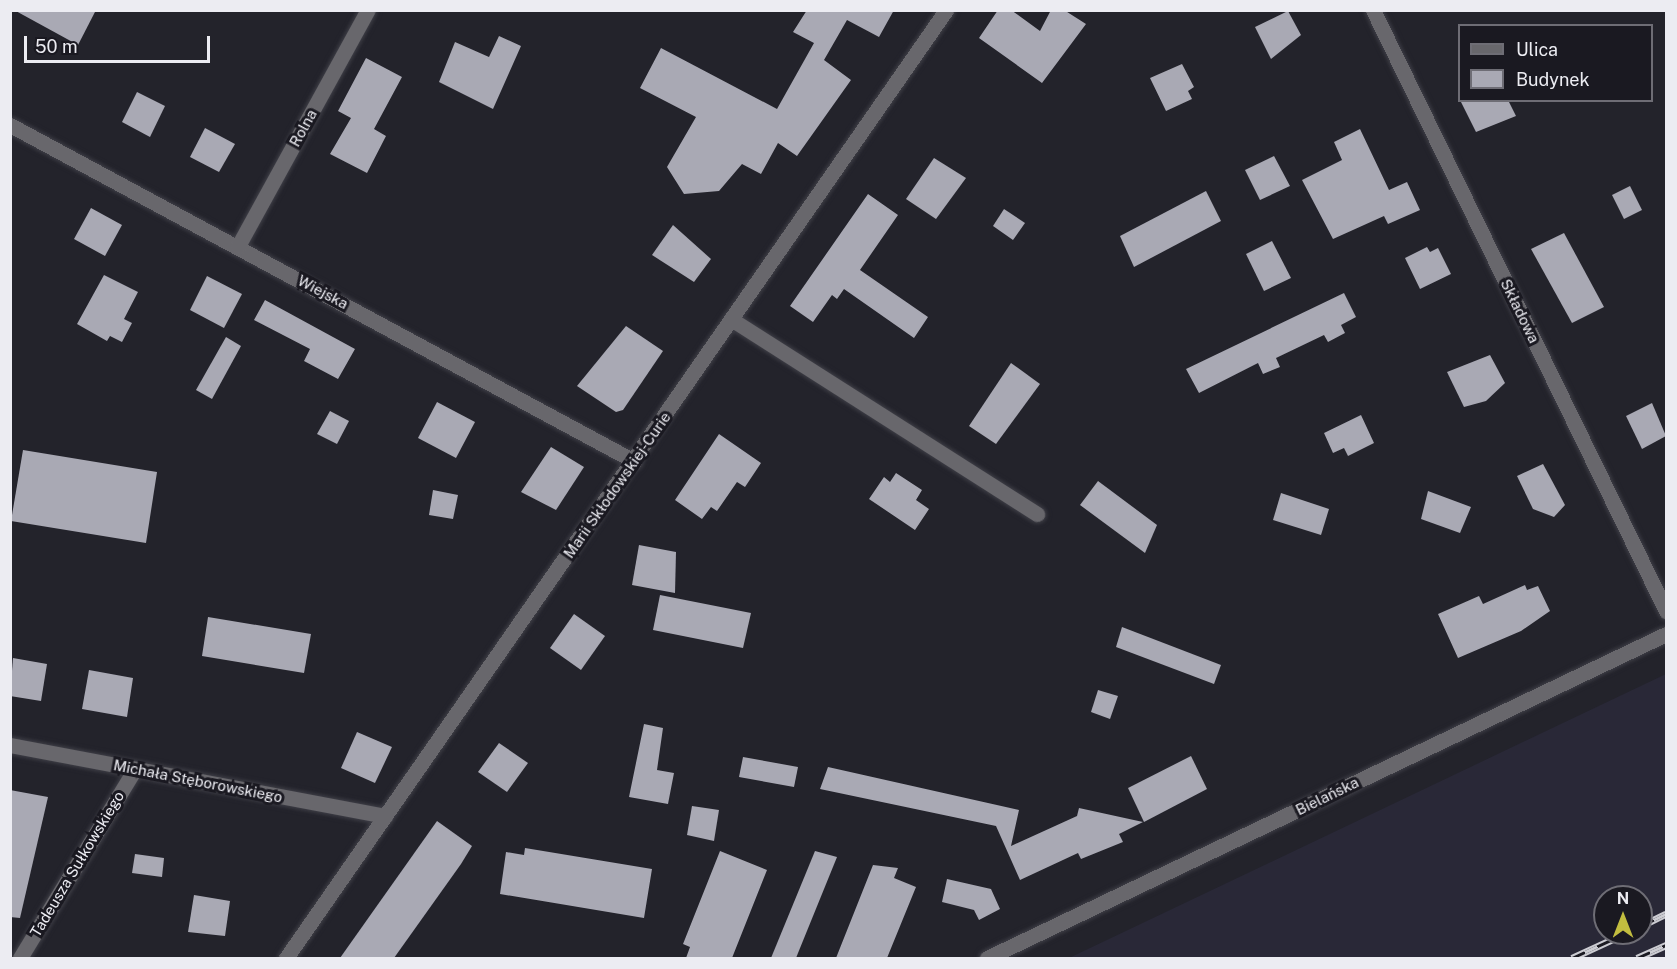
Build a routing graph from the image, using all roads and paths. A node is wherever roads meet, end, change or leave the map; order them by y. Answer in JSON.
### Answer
{"nodes":[{"id":1,"x":368,"y":10,"type":"edge"},
{"id":2,"x":946,"y":10,"type":"edge"},
{"id":3,"x":1373,"y":10,"type":"edge"},
{"id":4,"x":10,"y":125,"type":"edge"},
{"id":5,"x":238,"y":246,"type":"junction"},
{"id":6,"x":731,"y":319,"type":"junction"},
{"id":7,"x":634,"y":461,"type":"junction"},
{"id":8,"x":1038,"y":514,"type":"dead end"},
{"id":9,"x":1666,"y":611,"type":"edge"},
{"id":10,"x":1666,"y":634,"type":"edge"},
{"id":11,"x":10,"y":745,"type":"edge"},
{"id":12,"x":135,"y":769,"type":"junction"},
{"id":13,"x":385,"y":816,"type":"junction"},
{"id":14,"x":19,"y":952,"type":"edge"},
{"id":15,"x":286,"y":958,"type":"edge"},
{"id":16,"x":987,"y":958,"type":"edge"}],
"edges":[{"from":1,"to":5,"type":"street","name":"Rolna"},
{"from":2,"to":6,"type":"street","name":"Marii Skłodowskiej-Curie"},
{"from":3,"to":9,"type":"street","name":"Składowa"},
{"from":4,"to":5,"type":"street","name":"Wiejska"},
{"from":5,"to":7,"type":"street","name":"Wiejska"},
{"from":6,"to":7,"type":"street","name":"Marii Skłodowskiej-Curie"},
{"from":6,"to":8,"type":"street"},
{"from":7,"to":13,"type":"street","name":"Marii Skłodowskiej-Curie"},
{"from":10,"to":16,"type":"street","name":"Bielańska"},
{"from":11,"to":12,"type":"street","name":"Michała Stęborowskiego"},
{"from":12,"to":13,"type":"street","name":"Michała Stęborowskiego"},
{"from":12,"to":14,"type":"street","name":"Tadeusza Sułkowskiego"},
{"from":13,"to":15,"type":"street","name":"Marii Skłodowskiej-Curie"}]}
